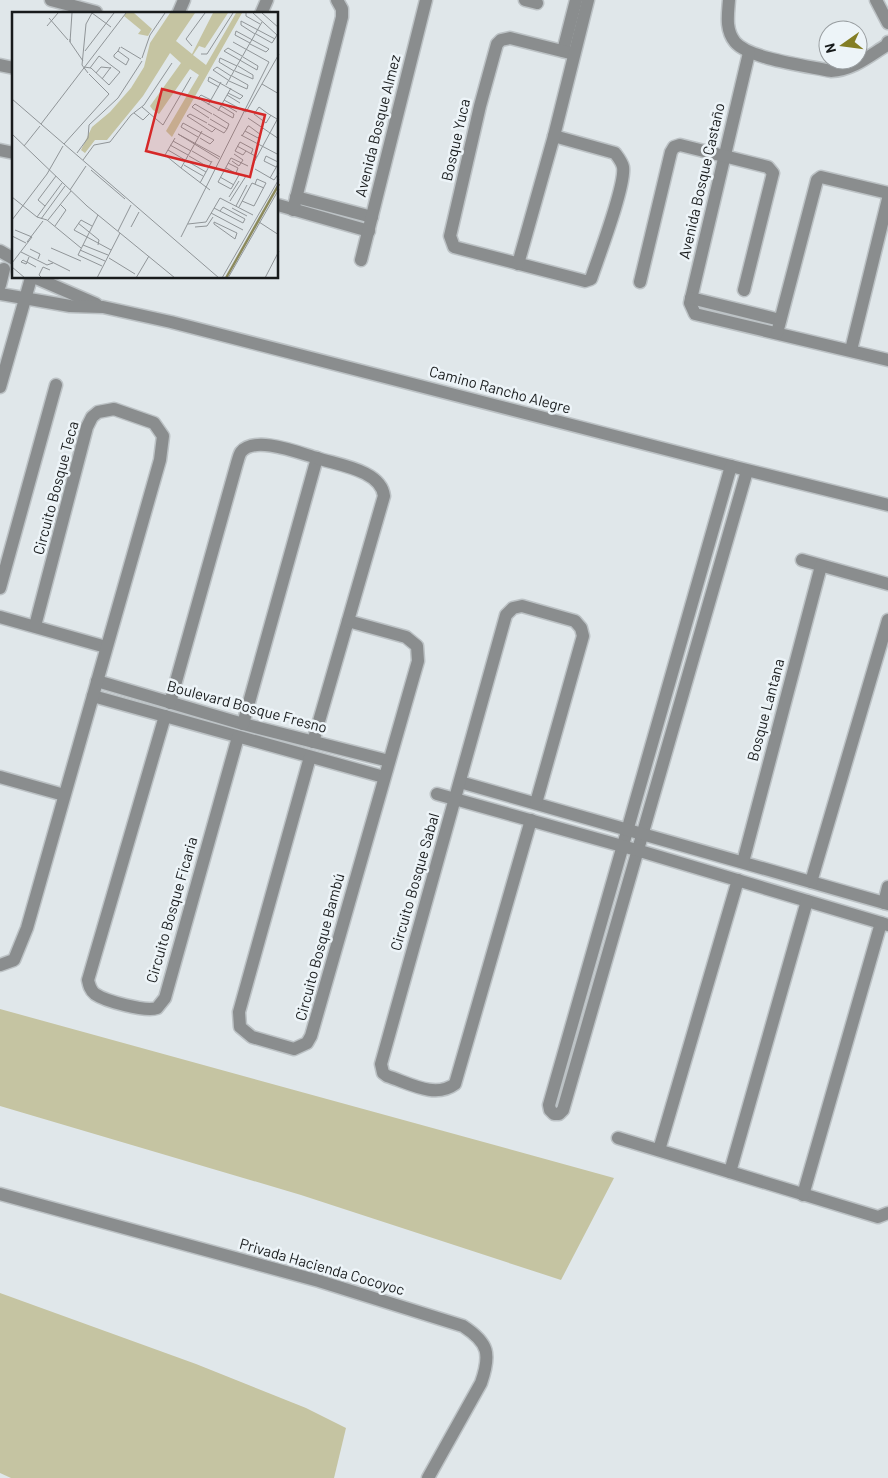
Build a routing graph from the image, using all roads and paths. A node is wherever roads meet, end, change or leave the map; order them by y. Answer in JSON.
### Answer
{"nodes":[{"id":1,"x":51,"y":0,"type":"edge"},
{"id":2,"x":184,"y":0,"type":"edge"},
{"id":3,"x":266,"y":0,"type":"edge"},
{"id":4,"x":337,"y":0,"type":"edge"},
{"id":5,"x":426,"y":0,"type":"edge"},
{"id":6,"x":576,"y":0,"type":"edge"},
{"id":7,"x":588,"y":0,"type":"edge"},
{"id":8,"x":729,"y":0,"type":"edge"},
{"id":9,"x":876,"y":0,"type":"edge"},
{"id":10,"x":98,"y":9,"type":"edge"},
{"id":11,"x":179,"y":12,"type":"edge"},
{"id":12,"x":262,"y":12,"type":"edge"},
{"id":13,"x":888,"y":22,"type":"edge"},
{"id":14,"x":888,"y":44,"type":"edge"},
{"id":15,"x":568,"y":52,"type":"junction"},
{"id":16,"x":749,"y":53,"type":"junction"},
{"id":17,"x":554,"y":136,"type":"junction"},
{"id":18,"x":724,"y":157,"type":"junction"},
{"id":19,"x":888,"y":193,"type":"edge"},
{"id":20,"x":888,"y":199,"type":"edge"},
{"id":21,"x":295,"y":204,"type":"junction"},
{"id":22,"x":279,"y":205,"type":"edge"},
{"id":23,"x":372,"y":217,"type":"junction"},
{"id":24,"x":369,"y":231,"type":"junction"},
{"id":25,"x":0,"y":251,"type":"edge"},
{"id":26,"x":12,"y":258,"type":"edge"},
{"id":27,"x":361,"y":260,"type":"dead end"},
{"id":28,"x":518,"y":264,"type":"junction"},
{"id":29,"x":6,"y":269,"type":"edge"},
{"id":30,"x":31,"y":279,"type":"edge"},
{"id":31,"x":38,"y":279,"type":"edge"},
{"id":32,"x":640,"y":282,"type":"dead end"},
{"id":33,"x":0,"y":285,"type":"edge"},
{"id":34,"x":744,"y":290,"type":"dead end"},
{"id":35,"x":0,"y":294,"type":"edge"},
{"id":36,"x":692,"y":298,"type":"junction"},
{"id":37,"x":27,"y":299,"type":"junction"},
{"id":38,"x":103,"y":307,"type":"junction"},
{"id":39,"x":780,"y":320,"type":"junction"},
{"id":40,"x":777,"y":333,"type":"junction"},
{"id":41,"x":851,"y":350,"type":"junction"},
{"id":42,"x":888,"y":360,"type":"edge"},
{"id":43,"x":56,"y":384,"type":"dead end"},
{"id":44,"x":0,"y":387,"type":"edge"},
{"id":45,"x":317,"y":458,"type":"junction"},
{"id":46,"x":731,"y":466,"type":"junction"},
{"id":47,"x":747,"y":471,"type":"junction"},
{"id":48,"x":888,"y":504,"type":"edge"},
{"id":49,"x":802,"y":560,"type":"dead end"},
{"id":50,"x":821,"y":566,"type":"junction"},
{"id":51,"x":888,"y":584,"type":"edge"},
{"id":52,"x":0,"y":588,"type":"edge"},
{"id":53,"x":0,"y":617,"type":"edge"},
{"id":54,"x":888,"y":620,"type":"edge"},
{"id":55,"x":348,"y":621,"type":"junction"},
{"id":56,"x":35,"y":626,"type":"junction"},
{"id":57,"x":106,"y":646,"type":"junction"},
{"id":58,"x":97,"y":681,"type":"junction"},
{"id":59,"x":93,"y":696,"type":"junction"},
{"id":60,"x":170,"y":703,"type":"junction"},
{"id":61,"x":165,"y":716,"type":"junction"},
{"id":62,"x":243,"y":724,"type":"junction"},
{"id":63,"x":238,"y":737,"type":"junction"},
{"id":64,"x":313,"y":742,"type":"junction"},
{"id":65,"x":310,"y":757,"type":"junction"},
{"id":66,"x":389,"y":760,"type":"junction"},
{"id":67,"x":0,"y":777,"type":"edge"},
{"id":68,"x":384,"y":777,"type":"junction"},
{"id":69,"x":460,"y":782,"type":"junction"},
{"id":70,"x":437,"y":794,"type":"dead end"},
{"id":71,"x":64,"y":795,"type":"junction"},
{"id":72,"x":456,"y":799,"type":"junction"},
{"id":73,"x":536,"y":803,"type":"junction"},
{"id":74,"x":531,"y":820,"type":"junction"},
{"id":75,"x":628,"y":829,"type":"junction"},
{"id":76,"x":644,"y":834,"type":"junction"},
{"id":77,"x":623,"y":846,"type":"junction"},
{"id":78,"x":640,"y":851,"type":"junction"},
{"id":79,"x":743,"y":862,"type":"junction"},
{"id":80,"x":738,"y":880,"type":"junction"},
{"id":81,"x":811,"y":882,"type":"junction"},
{"id":82,"x":888,"y":887,"type":"edge"},
{"id":83,"x":807,"y":901,"type":"junction"},
{"id":84,"x":886,"y":904,"type":"edge"},
{"id":85,"x":885,"y":924,"type":"edge"},
{"id":86,"x":0,"y":966,"type":"edge"},
{"id":87,"x":618,"y":1138,"type":"dead end"},
{"id":88,"x":659,"y":1150,"type":"junction"},
{"id":89,"x":730,"y":1172,"type":"junction"},
{"id":90,"x":0,"y":1194,"type":"edge"},
{"id":91,"x":803,"y":1195,"type":"junction"},
{"id":92,"x":888,"y":1214,"type":"edge"},
{"id":93,"x":428,"y":1478,"type":"edge"}],
"edges":[{"from":1,"to":10,"type":"street"},
{"from":2,"to":11,"type":"street"},
{"from":3,"to":12,"type":"street"},
{"from":4,"to":21,"type":"street"},
{"from":5,"to":23,"type":"street","name":"Avenida Bosque Almez"},
{"from":6,"to":15,"type":"street"},
{"from":7,"to":15,"type":"street"},
{"from":8,"to":16,"type":"street"},
{"from":9,"to":13,"type":"street"},
{"from":14,"to":16,"type":"street"},
{"from":15,"to":17,"type":"street"},
{"from":15,"to":28,"type":"street","name":"Bosque Yuca"},
{"from":16,"to":18,"type":"street","name":"Avenida Bosque Castaño"},
{"from":17,"to":28,"type":"street"},
{"from":17,"to":28,"type":"street","name":"Bosque Yuca"},
{"from":18,"to":32,"type":"street"},
{"from":18,"to":34,"type":"street"},
{"from":18,"to":36,"type":"street","name":"Avenida Bosque Castaño"},
{"from":19,"to":39,"type":"street"},
{"from":20,"to":41,"type":"street"},
{"from":21,"to":22,"type":"street"},
{"from":21,"to":23,"type":"street"},
{"from":21,"to":24,"type":"street"},
{"from":23,"to":24,"type":"street","name":"Avenida Bosque Almez"},
{"from":24,"to":27,"type":"street","name":"Avenida Bosque Almez"},
{"from":25,"to":26,"type":"street"},
{"from":29,"to":33,"type":"street"},
{"from":30,"to":37,"type":"street"},
{"from":31,"to":38,"type":"street"},
{"from":35,"to":37,"type":"street"},
{"from":36,"to":39,"type":"street"},
{"from":36,"to":40,"type":"street","name":"Avenida Bosque Castaño"},
{"from":37,"to":38,"type":"street"},
{"from":37,"to":44,"type":"street"},
{"from":38,"to":46,"type":"street","name":"Camino Rancho Alegre"},
{"from":39,"to":40,"type":"street"},
{"from":40,"to":41,"type":"street"},
{"from":41,"to":42,"type":"street"},
{"from":43,"to":52,"type":"street"},
{"from":45,"to":55,"type":"street"},
{"from":45,"to":60,"type":"street"},
{"from":45,"to":62,"type":"street"},
{"from":46,"to":47,"type":"street","name":"Camino Rancho Alegre"},
{"from":46,"to":75,"type":"street"},
{"from":47,"to":48,"type":"street","name":"Camino Rancho Alegre"},
{"from":47,"to":76,"type":"street"},
{"from":49,"to":50,"type":"street"},
{"from":50,"to":51,"type":"street"},
{"from":50,"to":79,"type":"street","name":"Bosque Lantana"},
{"from":53,"to":56,"type":"street"},
{"from":54,"to":81,"type":"street"},
{"from":55,"to":64,"type":"street"},
{"from":55,"to":66,"type":"street","name":"Circuito Bosque Bambú"},
{"from":56,"to":57,"type":"street"},
{"from":56,"to":57,"type":"street","name":"Circuito Bosque Teca"},
{"from":57,"to":58,"type":"street"},
{"from":58,"to":59,"type":"street"},
{"from":58,"to":60,"type":"street","name":"Boulevard Bosque Fresno"},
{"from":59,"to":61,"type":"street","name":"Boulevard Bosque Fresno"},
{"from":59,"to":71,"type":"street"},
{"from":60,"to":62,"type":"street","name":"Boulevard Bosque Fresno"},
{"from":61,"to":63,"type":"street","name":"Boulevard Bosque Fresno"},
{"from":61,"to":63,"type":"street","name":"Circuito Bosque Ficaria"},
{"from":62,"to":64,"type":"street","name":"Boulevard Bosque Fresno"},
{"from":63,"to":65,"type":"street","name":"Boulevard Bosque Fresno"},
{"from":64,"to":66,"type":"street","name":"Boulevard Bosque Fresno"},
{"from":65,"to":68,"type":"street","name":"Boulevard Bosque Fresno"},
{"from":65,"to":68,"type":"street","name":"Circuito Bosque Bambú"},
{"from":66,"to":68,"type":"street","name":"Circuito Bosque Bambú"},
{"from":67,"to":71,"type":"street"},
{"from":69,"to":72,"type":"street","name":"Circuito Bosque Sabal"},
{"from":69,"to":73,"type":"street"},
{"from":69,"to":73,"type":"street","name":"Circuito Bosque Sabal"},
{"from":70,"to":72,"type":"street"},
{"from":71,"to":86,"type":"street"},
{"from":72,"to":74,"type":"street"},
{"from":72,"to":74,"type":"street","name":"Circuito Bosque Sabal"},
{"from":73,"to":75,"type":"street"},
{"from":74,"to":77,"type":"street"},
{"from":75,"to":76,"type":"street"},
{"from":75,"to":77,"type":"street"},
{"from":76,"to":78,"type":"street"},
{"from":76,"to":79,"type":"street"},
{"from":77,"to":78,"type":"street"},
{"from":77,"to":78,"type":"street"},
{"from":78,"to":80,"type":"street"},
{"from":79,"to":81,"type":"street"},
{"from":80,"to":83,"type":"street"},
{"from":80,"to":88,"type":"street"},
{"from":81,"to":84,"type":"street"},
{"from":82,"to":84,"type":"street"},
{"from":83,"to":85,"type":"street"},
{"from":83,"to":89,"type":"street"},
{"from":85,"to":91,"type":"street"},
{"from":87,"to":88,"type":"street"},
{"from":88,"to":89,"type":"street"},
{"from":89,"to":91,"type":"street"},
{"from":90,"to":93,"type":"street","name":"Privada Hacienda Cocoyoc"},
{"from":91,"to":92,"type":"street"}]}
